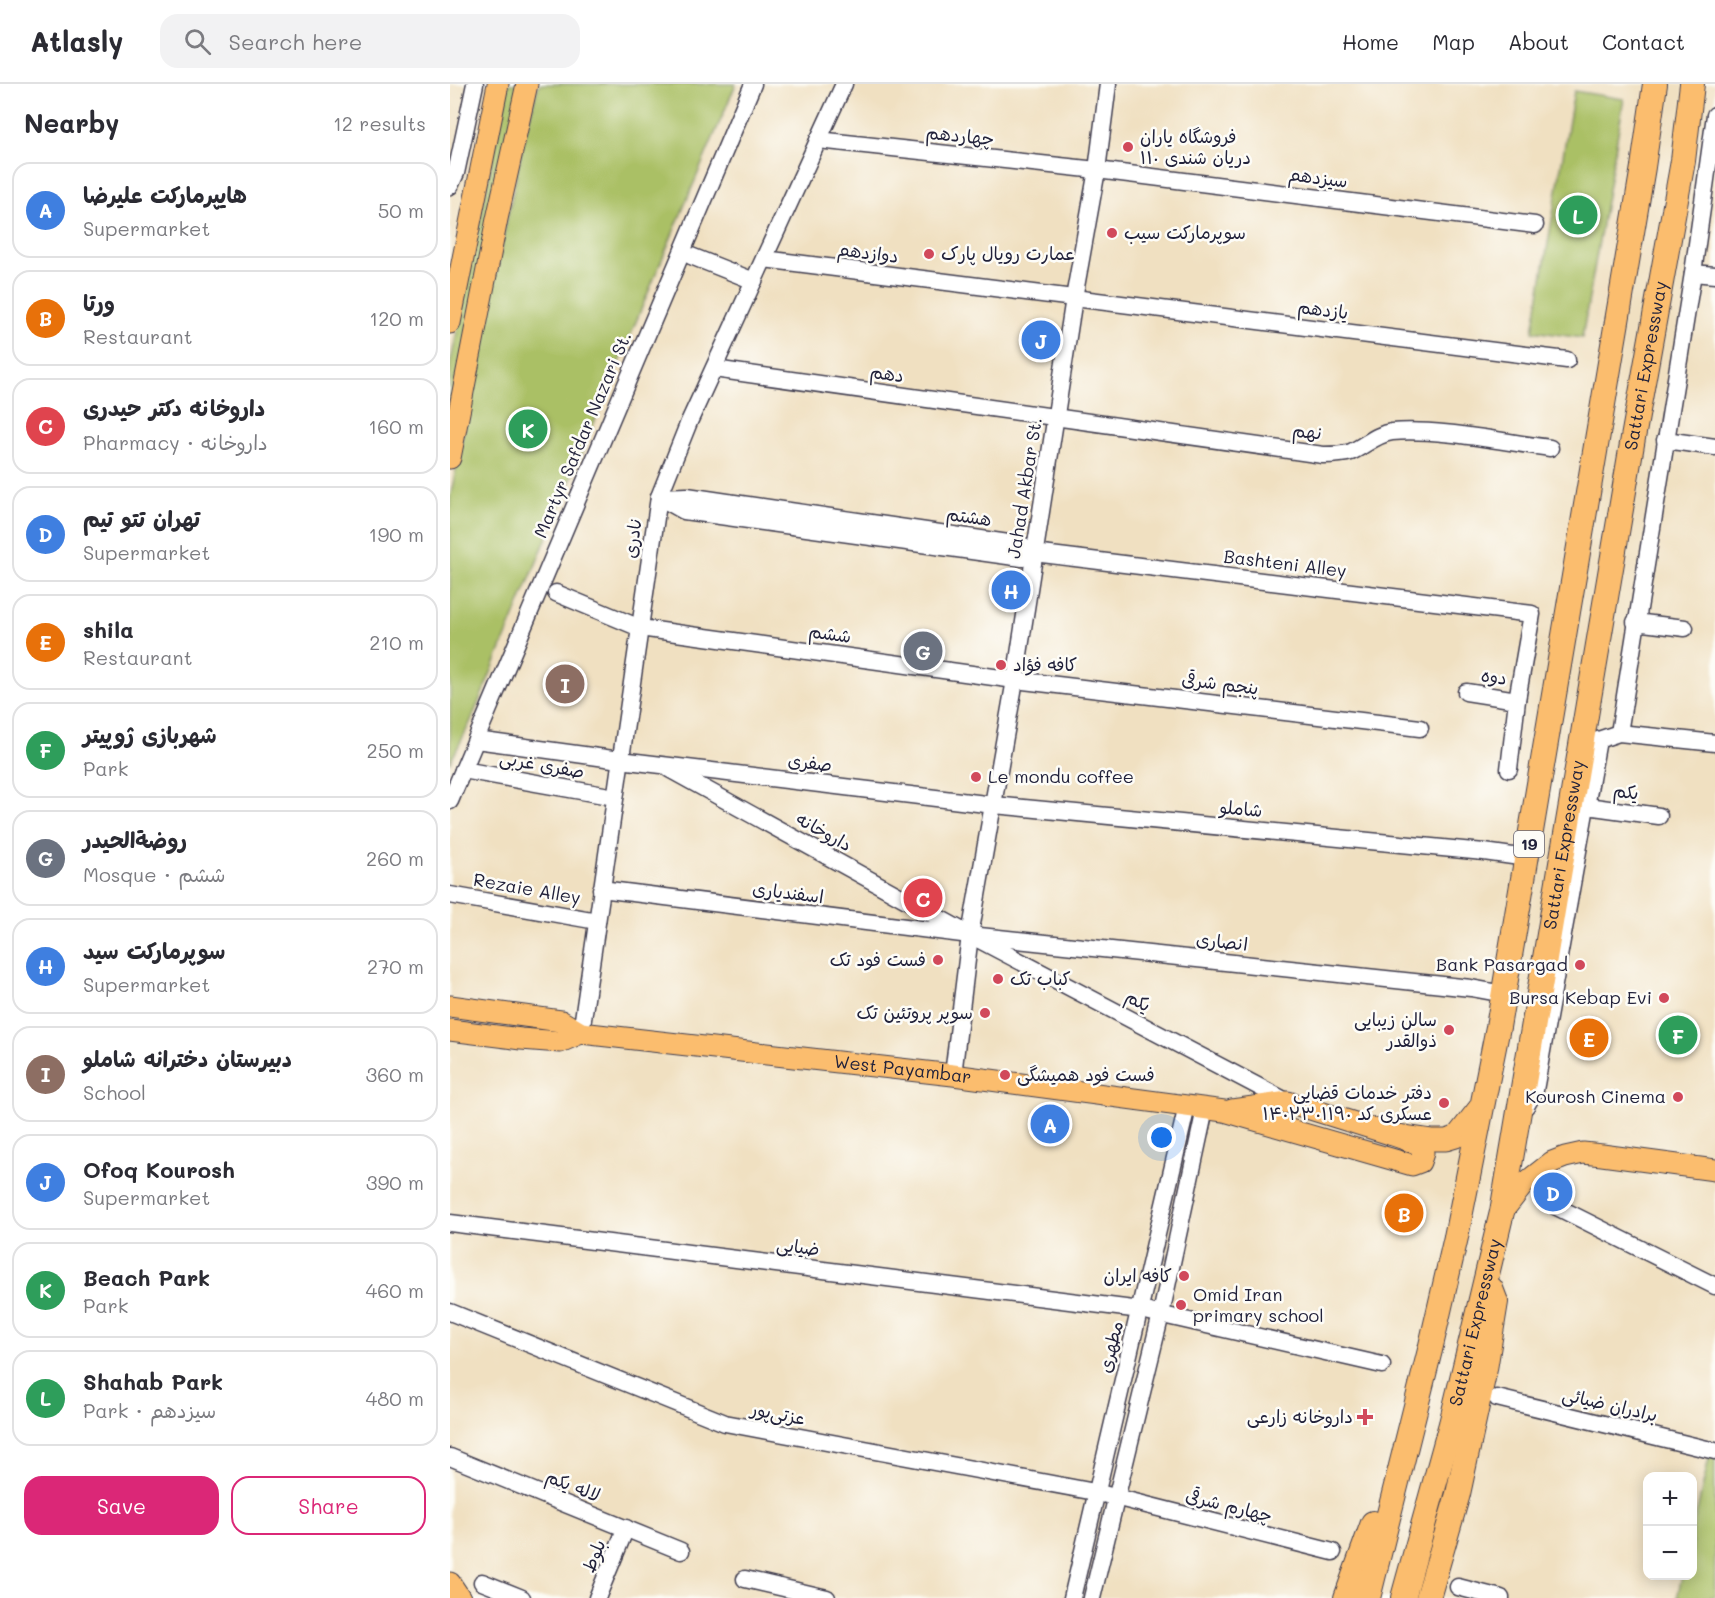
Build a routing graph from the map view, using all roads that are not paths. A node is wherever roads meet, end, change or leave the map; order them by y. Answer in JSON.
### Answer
{"nodes":[{"id":1,"x":475,"y":84,"type":"edge"},
{"id":2,"x":498,"y":84,"type":"edge"},
{"id":3,"x":527,"y":84,"type":"edge"},
{"id":4,"x":753,"y":84,"type":"edge"},
{"id":5,"x":844,"y":84,"type":"edge"},
{"id":6,"x":1108,"y":84,"type":"edge"},
{"id":7,"x":1655,"y":84,"type":"edge"},
{"id":8,"x":1692,"y":84,"type":"edge"},
{"id":9,"x":1715,"y":114,"type":"edge"},
{"id":10,"x":819,"y":140,"type":"junction"},
{"id":11,"x":1096,"y":170,"type":"junction"},
{"id":12,"x":450,"y":186,"type":"edge"},
{"id":13,"x":1535,"y":225,"type":"dead end"},
{"id":14,"x":691,"y":256,"type":"dead end"},
{"id":15,"x":764,"y":259,"type":"junction"},
{"id":16,"x":1693,"y":273,"type":"junction"},
{"id":17,"x":1715,"y":275,"type":"edge"},
{"id":18,"x":754,"y":281,"type":"junction"},
{"id":19,"x":1074,"y":298,"type":"junction"},
{"id":20,"x":450,"y":323,"type":"edge"},
{"id":21,"x":1567,"y":360,"type":"dead end"},
{"id":22,"x":714,"y":369,"type":"junction"},
{"id":23,"x":1056,"y":418,"type":"junction"},
{"id":24,"x":1665,"y":440,"type":"junction"},
{"id":25,"x":1715,"y":447,"type":"edge"},
{"id":26,"x":1550,"y":448,"type":"dead end"},
{"id":27,"x":450,"y":458,"type":"edge"},
{"id":28,"x":659,"y":497,"type":"junction"},
{"id":29,"x":1034,"y":553,"type":"junction"},
{"id":30,"x":556,"y":593,"type":"dead end"},
{"id":31,"x":1635,"y":622,"type":"junction"},
{"id":32,"x":640,"y":628,"type":"junction"},
{"id":33,"x":1685,"y":628,"type":"dead end"},
{"id":34,"x":1016,"y":680,"type":"junction"},
{"id":35,"x":1466,"y":692,"type":"dead end"},
{"id":36,"x":1517,"y":700,"type":"junction"},
{"id":37,"x":1420,"y":728,"type":"dead end"},
{"id":38,"x":1618,"y":733,"type":"junction"},
{"id":39,"x":476,"y":740,"type":"junction"},
{"id":40,"x":1715,"y":743,"type":"edge"},
{"id":41,"x":620,"y":760,"type":"junction"},
{"id":42,"x":660,"y":764,"type":"junction"},
{"id":43,"x":1509,"y":769,"type":"dead end"},
{"id":44,"x":463,"y":770,"type":"junction"},
{"id":45,"x":615,"y":797,"type":"junction"},
{"id":46,"x":450,"y":801,"type":"edge"},
{"id":47,"x":994,"y":805,"type":"junction"},
{"id":48,"x":1587,"y":806,"type":"junction"},
{"id":49,"x":1659,"y":816,"type":"dead end"},
{"id":50,"x":1527,"y":858,"type":"junction"},
{"id":51,"x":601,"y":889,"type":"junction"},
{"id":52,"x":450,"y":895,"type":"edge"},
{"id":53,"x":597,"y":921,"type":"junction"},
{"id":54,"x":970,"y":935,"type":"junction"},
{"id":55,"x":1504,"y":994,"type":"junction"},
{"id":56,"x":450,"y":1006,"type":"edge"},
{"id":57,"x":450,"y":1030,"type":"edge"},
{"id":58,"x":581,"y":1033,"type":"junction"},
{"id":59,"x":952,"y":1075,"type":"junction"},
{"id":60,"x":1288,"y":1102,"type":"junction"},
{"id":61,"x":1482,"y":1104,"type":"junction"},
{"id":62,"x":1205,"y":1108,"type":"junction"},
{"id":63,"x":1519,"y":1120,"type":"junction"},
{"id":64,"x":1390,"y":1134,"type":"junction"},
{"id":65,"x":1715,"y":1170,"type":"edge"},
{"id":66,"x":1546,"y":1202,"type":"dead end"},
{"id":67,"x":1502,"y":1212,"type":"junction"},
{"id":68,"x":450,"y":1223,"type":"edge"},
{"id":69,"x":1486,"y":1278,"type":"junction"},
{"id":70,"x":1715,"y":1286,"type":"edge"},
{"id":71,"x":1141,"y":1310,"type":"junction"},
{"id":72,"x":450,"y":1312,"type":"edge"},
{"id":73,"x":1161,"y":1314,"type":"junction"},
{"id":74,"x":1382,"y":1365,"type":"dead end"},
{"id":75,"x":1497,"y":1398,"type":"dead end"},
{"id":76,"x":1407,"y":1440,"type":"junction"},
{"id":77,"x":1715,"y":1450,"type":"edge"},
{"id":78,"x":450,"y":1457,"type":"edge"},
{"id":79,"x":1095,"y":1492,"type":"junction"},
{"id":80,"x":1116,"y":1497,"type":"junction"},
{"id":81,"x":626,"y":1528,"type":"junction"},
{"id":82,"x":681,"y":1551,"type":"dead end"},
{"id":83,"x":1332,"y":1552,"type":"dead end"},
{"id":84,"x":745,"y":1579,"type":"dead end"},
{"id":85,"x":482,"y":1582,"type":"dead end"},
{"id":86,"x":450,"y":1583,"type":"edge"},
{"id":87,"x":1458,"y":1587,"type":"dead end"},
{"id":88,"x":460,"y":1598,"type":"edge"},
{"id":89,"x":522,"y":1598,"type":"edge"},
{"id":90,"x":597,"y":1598,"type":"edge"},
{"id":91,"x":827,"y":1598,"type":"edge"},
{"id":92,"x":1072,"y":1598,"type":"edge"},
{"id":93,"x":1092,"y":1598,"type":"edge"},
{"id":94,"x":1346,"y":1598,"type":"edge"},
{"id":95,"x":1368,"y":1598,"type":"edge"},
{"id":96,"x":1403,"y":1598,"type":"edge"},
{"id":97,"x":1428,"y":1598,"type":"edge"},
{"id":98,"x":1502,"y":1598,"type":"edge"}],
"edges":[{"from":1,"to":12,"type":"street"},
{"from":2,"to":20,"type":"main road"},
{"from":3,"to":27,"type":"main road"},
{"from":4,"to":39,"type":"street","name":"Martyr Safdar Nazari St."},
{"from":5,"to":10,"type":"street","name":"نادری"},
{"from":6,"to":11,"type":"street","name":"Jahad Akbar St."},
{"from":7,"to":50,"type":"highway","name":"Sattari Expressway","number":"19"},
{"from":8,"to":63,"type":"highway","name":"Sattari Expressway","number":"19"},
{"from":9,"to":16,"type":"street"},
{"from":10,"to":11,"type":"street","name":"چهاردهم"},
{"from":10,"to":15,"type":"street","name":"نادری"},
{"from":11,"to":13,"type":"street","name":"سیزدهم"},
{"from":11,"to":19,"type":"street","name":"Jahad Akbar St."},
{"from":14,"to":18,"type":"street"},
{"from":15,"to":18,"type":"street","name":"نادری"},
{"from":15,"to":19,"type":"street","name":"دوازدهم"},
{"from":16,"to":17,"type":"street"},
{"from":16,"to":24,"type":"street"},
{"from":18,"to":22,"type":"street","name":"نادری"},
{"from":19,"to":21,"type":"street","name":"یازدهم"},
{"from":19,"to":23,"type":"street","name":"Jahad Akbar St."},
{"from":22,"to":23,"type":"street","name":"دهم"},
{"from":22,"to":28,"type":"street","name":"نادری"},
{"from":23,"to":26,"type":"street","name":"نهم"},
{"from":23,"to":29,"type":"street","name":"Jahad Akbar St."},
{"from":24,"to":25,"type":"street"},
{"from":24,"to":31,"type":"street"},
{"from":28,"to":29,"type":"street","name":"هشتم"},
{"from":28,"to":32,"type":"street","name":"نادری"},
{"from":29,"to":34,"type":"street","name":"Jahad Akbar St."},
{"from":29,"to":36,"type":"street","name":"Bashteni Alley"},
{"from":30,"to":32,"type":"street","name":"ششم"},
{"from":31,"to":33,"type":"street"},
{"from":31,"to":38,"type":"street"},
{"from":32,"to":34,"type":"street","name":"ششم"},
{"from":32,"to":41,"type":"street","name":"نادری"},
{"from":34,"to":37,"type":"street","name":"پنجم شرقی"},
{"from":34,"to":47,"type":"street","name":"Jahad Akbar St."},
{"from":35,"to":36,"type":"street","name":"دوه"},
{"from":36,"to":43,"type":"street"},
{"from":38,"to":40,"type":"street"},
{"from":38,"to":48,"type":"street"},
{"from":39,"to":41,"type":"street","name":"صفری غربی"},
{"from":39,"to":44,"type":"street","name":"Martyr Safdar Nazari St."},
{"from":41,"to":42,"type":"street","name":"صفری"},
{"from":41,"to":45,"type":"street","name":"نادری"},
{"from":42,"to":47,"type":"street","name":"صفری"},
{"from":42,"to":54,"type":"street","name":"داروخانه"},
{"from":44,"to":45,"type":"street","name":"صفری غربی"},
{"from":44,"to":46,"type":"street","name":"Martyr Safdar Nazari St."},
{"from":45,"to":51,"type":"street","name":"نادری"},
{"from":47,"to":50,"type":"street","name":"شاملو"},
{"from":47,"to":54,"type":"street","name":"Jahad Akbar St."},
{"from":48,"to":49,"type":"street","name":"یکم"},
{"from":48,"to":63,"type":"street"},
{"from":50,"to":55,"type":"highway","name":"Sattari Expressway","number":"19"},
{"from":51,"to":53,"type":"street","name":"نادری"},
{"from":51,"to":54,"type":"street","name":"اسفندیاری"},
{"from":52,"to":53,"type":"street","name":"Rezaie Alley"},
{"from":53,"to":58,"type":"street","name":"نادری"},
{"from":54,"to":55,"type":"street","name":"انصاری"},
{"from":54,"to":59,"type":"street","name":"Jahad Akbar St."},
{"from":54,"to":60,"type":"street","name":"یکم"},
{"from":55,"to":61,"type":"highway","name":"Sattari Expressway","number":"19"},
{"from":56,"to":58,"type":"main road","name":"West Payambar"},
{"from":57,"to":58,"type":"main road","name":"West Payambar"},
{"from":58,"to":59,"type":"main road","name":"West Payambar"},
{"from":59,"to":62,"type":"main road","name":"West Payambar"},
{"from":60,"to":62,"type":"main road","name":"West Payambar"},
{"from":60,"to":64,"type":"main road","name":"West Payambar"},
{"from":61,"to":64,"type":"main road","name":"West Payambar"},
{"from":61,"to":76,"type":"highway","name":"Sattari Expressway","number":"19"},
{"from":62,"to":64,"type":"main road","name":"West Payambar"},
{"from":62,"to":71,"type":"street","name":"مطهری"},
{"from":62,"to":73,"type":"street"},
{"from":63,"to":67,"type":"highway","name":"Sattari Expressway","number":"19"},
{"from":65,"to":67,"type":"main road"},
{"from":66,"to":70,"type":"street"},
{"from":67,"to":69,"type":"highway","name":"Sattari Expressway","number":"19"},
{"from":68,"to":71,"type":"street","name":"ضیایی"},
{"from":69,"to":96,"type":"highway","name":"Sattari Expressway","number":"19"},
{"from":69,"to":97,"type":"highway"},
{"from":71,"to":73,"type":"street"},
{"from":71,"to":79,"type":"street","name":"مطهری"},
{"from":72,"to":79,"type":"street","name":"عزتی‌پور"},
{"from":73,"to":74,"type":"street"},
{"from":73,"to":80,"type":"street"},
{"from":75,"to":77,"type":"street","name":"برادران ضیائی"},
{"from":76,"to":94,"type":"highway"},
{"from":76,"to":95,"type":"highway","name":"Sattari Expressway","number":"19"},
{"from":78,"to":81,"type":"street","name":"لاله یکم"},
{"from":79,"to":80,"type":"street","name":"عزتی‌پور"},
{"from":79,"to":92,"type":"street","name":"مطهری"},
{"from":80,"to":83,"type":"street","name":"چهارم شرقی"},
{"from":80,"to":93,"type":"street"},
{"from":81,"to":82,"type":"street","name":"لاله یکم"},
{"from":81,"to":90,"type":"street","name":"بلوط"},
{"from":84,"to":91,"type":"street"},
{"from":85,"to":89,"type":"street"},
{"from":86,"to":88,"type":"main road"},
{"from":87,"to":98,"type":"street"}]}
